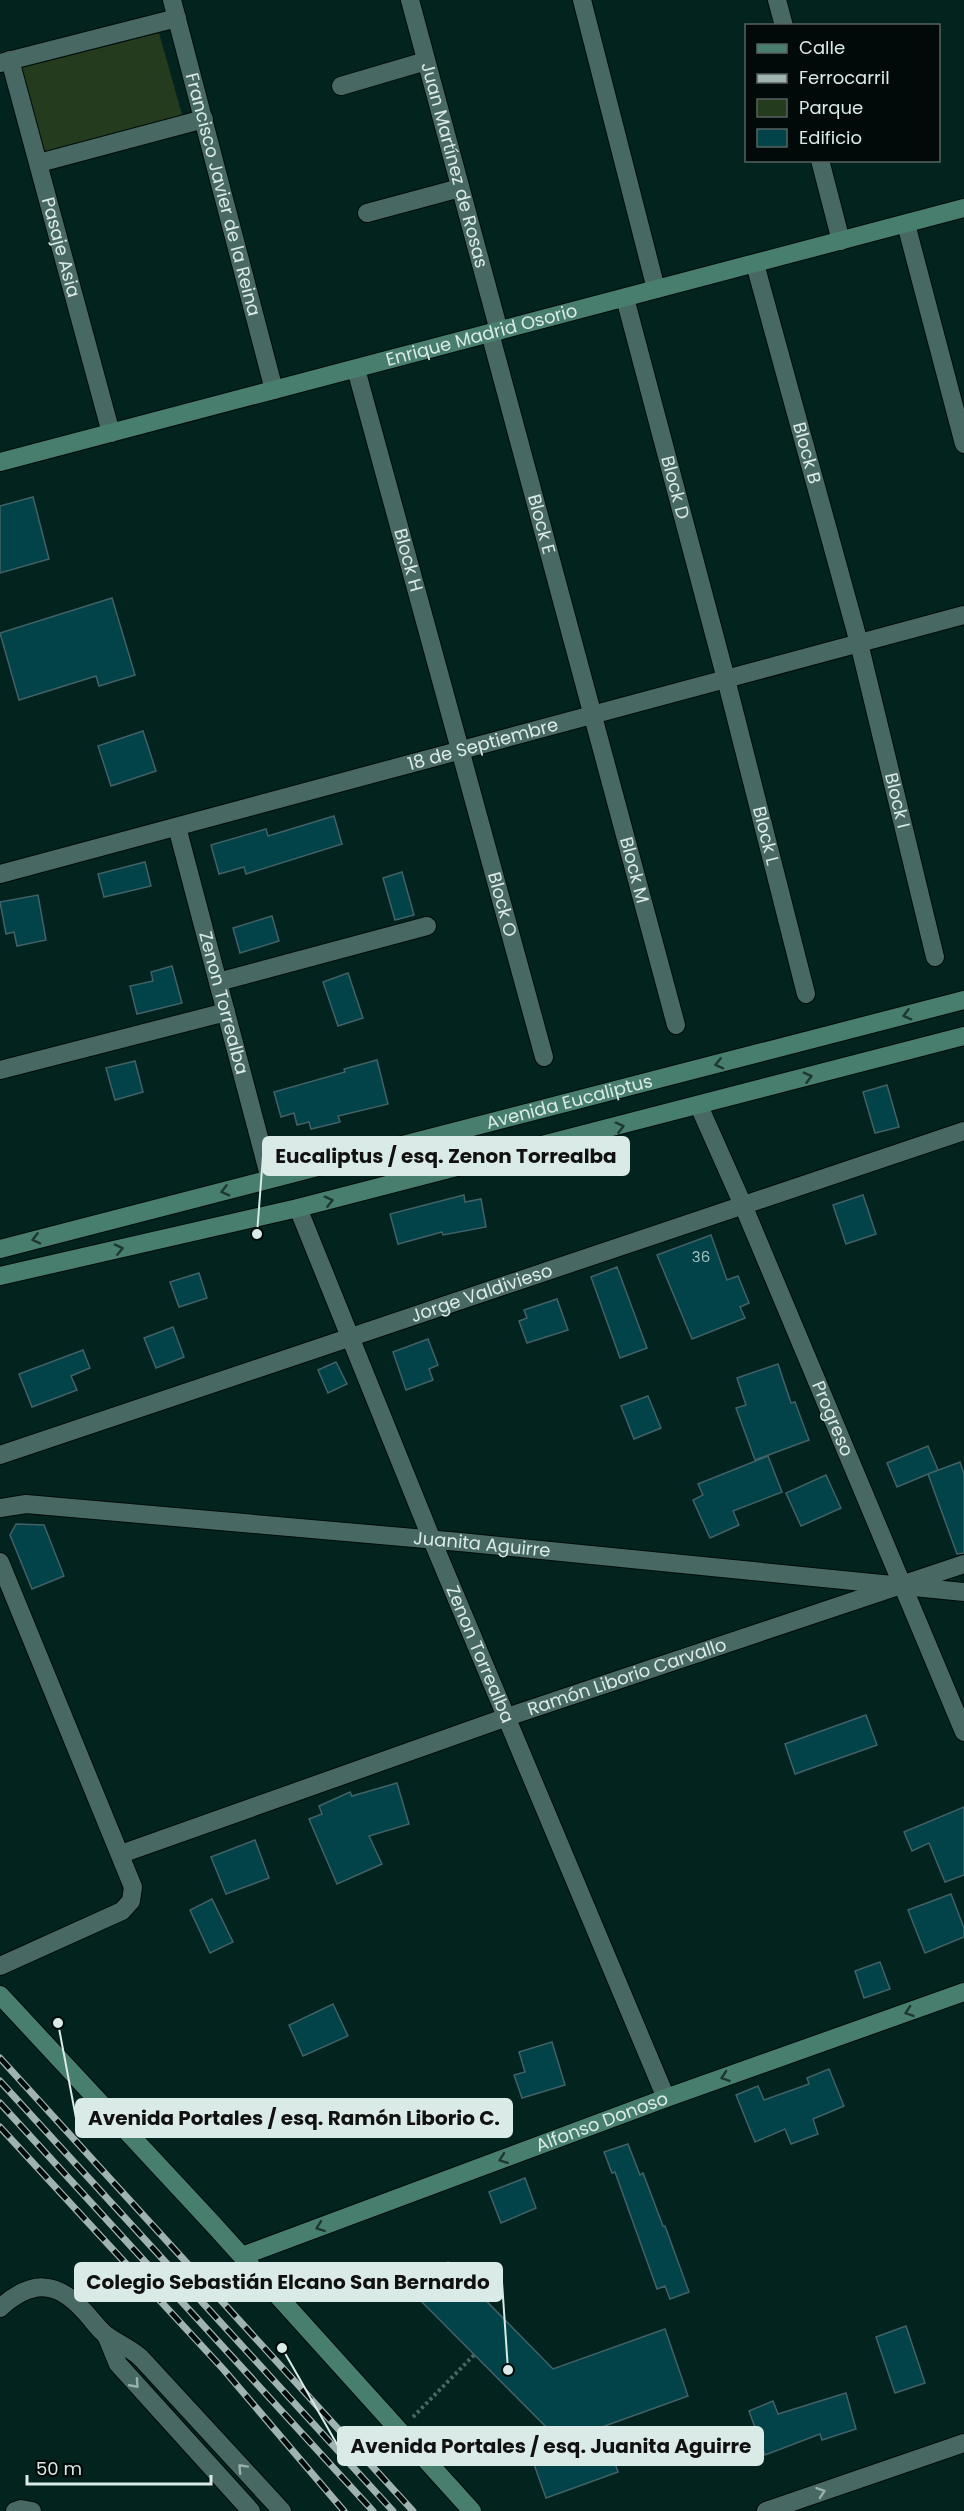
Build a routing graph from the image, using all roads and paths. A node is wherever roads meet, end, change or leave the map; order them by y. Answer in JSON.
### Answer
{"nodes":[{"id":1,"x":172,"y":0,"type":"edge"},
{"id":2,"x":410,"y":0,"type":"edge"},
{"id":3,"x":582,"y":0,"type":"edge"},
{"id":4,"x":777,"y":0,"type":"edge"},
{"id":5,"x":177,"y":18,"type":"junction"},
{"id":6,"x":783,"y":24,"type":"edge"},
{"id":7,"x":5,"y":61,"type":"edge"},
{"id":8,"x":426,"y":61,"type":"junction"},
{"id":9,"x":342,"y":86,"type":"dead end"},
{"id":10,"x":204,"y":119,"type":"junction"},
{"id":11,"x":821,"y":162,"type":"edge"},
{"id":12,"x":39,"y":163,"type":"junction"},
{"id":13,"x":460,"y":188,"type":"junction"},
{"id":14,"x":964,"y":208,"type":"edge"},
{"id":15,"x":367,"y":213,"type":"dead end"},
{"id":16,"x":906,"y":224,"type":"junction"},
{"id":17,"x":841,"y":241,"type":"junction"},
{"id":18,"x":755,"y":264,"type":"junction"},
{"id":19,"x":656,"y":289,"type":"junction"},
{"id":20,"x":625,"y":298,"type":"junction"},
{"id":21,"x":494,"y":332,"type":"junction"},
{"id":22,"x":356,"y":369,"type":"junction"},
{"id":23,"x":274,"y":390,"type":"junction"},
{"id":24,"x":111,"y":433,"type":"junction"},
{"id":25,"x":964,"y":444,"type":"edge"},
{"id":26,"x":0,"y":462,"type":"edge"},
{"id":27,"x":964,"y":615,"type":"edge"},
{"id":28,"x":859,"y":643,"type":"junction"},
{"id":29,"x":726,"y":679,"type":"junction"},
{"id":30,"x":593,"y":714,"type":"junction"},
{"id":31,"x":460,"y":750,"type":"junction"},
{"id":32,"x":177,"y":827,"type":"junction"},
{"id":33,"x":0,"y":874,"type":"edge"},
{"id":34,"x":427,"y":926,"type":"dead end"},
{"id":35,"x":936,"y":957,"type":"dead end"},
{"id":36,"x":218,"y":982,"type":"junction"},
{"id":37,"x":806,"y":994,"type":"dead end"},
{"id":38,"x":964,"y":1000,"type":"edge"},
{"id":39,"x":226,"y":1012,"type":"junction"},
{"id":40,"x":676,"y":1025,"type":"dead end"},
{"id":41,"x":964,"y":1036,"type":"edge"},
{"id":42,"x":544,"y":1058,"type":"dead end"},
{"id":43,"x":0,"y":1071,"type":"edge"},
{"id":44,"x":699,"y":1106,"type":"junction"},
{"id":45,"x":964,"y":1131,"type":"edge"},
{"id":46,"x":270,"y":1179,"type":"junction"},
{"id":47,"x":743,"y":1205,"type":"junction"},
{"id":48,"x":298,"y":1208,"type":"junction"},
{"id":49,"x":0,"y":1248,"type":"edge"},
{"id":50,"x":0,"y":1276,"type":"edge"},
{"id":51,"x":350,"y":1337,"type":"junction"},
{"id":52,"x":0,"y":1455,"type":"edge"},
{"id":53,"x":0,"y":1508,"type":"edge"},
{"id":54,"x":432,"y":1540,"type":"junction"},
{"id":55,"x":0,"y":1562,"type":"edge"},
{"id":56,"x":964,"y":1564,"type":"edge"},
{"id":57,"x":902,"y":1585,"type":"junction"},
{"id":58,"x":964,"y":1592,"type":"edge"},
{"id":59,"x":507,"y":1717,"type":"junction"},
{"id":60,"x":964,"y":1732,"type":"edge"},
{"id":61,"x":121,"y":1854,"type":"junction"},
{"id":62,"x":0,"y":1966,"type":"edge"},
{"id":63,"x":964,"y":1992,"type":"edge"},
{"id":64,"x":0,"y":1995,"type":"edge"},
{"id":65,"x":666,"y":2098,"type":"junction"},
{"id":66,"x":242,"y":2256,"type":"junction"},
{"id":67,"x":0,"y":2308,"type":"edge"},
{"id":68,"x":106,"y":2335,"type":"junction"},
{"id":69,"x":474,"y":2355,"type":"dead end"},
{"id":70,"x":400,"y":2431,"type":"junction"},
{"id":71,"x":964,"y":2443,"type":"edge"},
{"id":72,"x":15,"y":2511,"type":"edge"},
{"id":73,"x":32,"y":2511,"type":"edge"},
{"id":74,"x":251,"y":2511,"type":"edge"},
{"id":75,"x":282,"y":2511,"type":"edge"},
{"id":76,"x":472,"y":2511,"type":"edge"},
{"id":77,"x":766,"y":2511,"type":"edge"}],
"edges":[{"from":1,"to":5,"type":"street","name":"Francisco Javier de la Reina"},
{"from":2,"to":8,"type":"street","name":"Juan Martínez de Rosas"},
{"from":3,"to":19,"type":"street"},
{"from":4,"to":6,"type":"street"},
{"from":5,"to":7,"type":"street"},
{"from":5,"to":10,"type":"street","name":"Francisco Javier de la Reina"},
{"from":7,"to":12,"type":"street","name":"Pasaje Asia"},
{"from":8,"to":9,"type":"street"},
{"from":8,"to":13,"type":"street","name":"Juan Martínez de Rosas"},
{"from":10,"to":12,"type":"street"},
{"from":10,"to":23,"type":"street","name":"Francisco Javier de la Reina"},
{"from":11,"to":17,"type":"street"},
{"from":12,"to":24,"type":"street","name":"Pasaje Asia"},
{"from":13,"to":15,"type":"street"},
{"from":13,"to":21,"type":"street","name":"Juan Martínez de Rosas"},
{"from":14,"to":16,"type":"main road","name":"Enrique Madrid Osorio"},
{"from":16,"to":17,"type":"main road","name":"Enrique Madrid Osorio"},
{"from":16,"to":25,"type":"street"},
{"from":17,"to":18,"type":"main road","name":"Enrique Madrid Osorio"},
{"from":18,"to":19,"type":"main road","name":"Enrique Madrid Osorio"},
{"from":18,"to":28,"type":"street","name":"Block B"},
{"from":19,"to":20,"type":"main road","name":"Enrique Madrid Osorio"},
{"from":20,"to":21,"type":"main road","name":"Enrique Madrid Osorio"},
{"from":20,"to":29,"type":"street","name":"Block D"},
{"from":21,"to":22,"type":"main road","name":"Enrique Madrid Osorio"},
{"from":21,"to":30,"type":"street","name":"Block E"},
{"from":22,"to":23,"type":"main road","name":"Enrique Madrid Osorio"},
{"from":22,"to":31,"type":"street","name":"Block H"},
{"from":23,"to":24,"type":"main road","name":"Enrique Madrid Osorio"},
{"from":24,"to":26,"type":"main road","name":"Enrique Madrid Osorio"},
{"from":27,"to":28,"type":"street","name":"18 de Septiembre"},
{"from":28,"to":29,"type":"street","name":"18 de Septiembre"},
{"from":28,"to":35,"type":"street","name":"Block I"},
{"from":29,"to":30,"type":"street","name":"18 de Septiembre"},
{"from":29,"to":37,"type":"street","name":"Block L"},
{"from":30,"to":31,"type":"street","name":"18 de Septiembre"},
{"from":30,"to":40,"type":"street","name":"Block M"},
{"from":31,"to":32,"type":"street","name":"18 de Septiembre"},
{"from":31,"to":42,"type":"street","name":"Block O"},
{"from":32,"to":33,"type":"street","name":"18 de Septiembre"},
{"from":32,"to":36,"type":"street","name":"Zenon Torrealba"},
{"from":34,"to":36,"type":"street"},
{"from":36,"to":39,"type":"street","name":"Zenon Torrealba"},
{"from":38,"to":46,"type":"main road","name":"Avenida Eucaliptus","one_way":true},
{"from":39,"to":43,"type":"street"},
{"from":39,"to":46,"type":"street","name":"Zenon Torrealba"},
{"from":44,"to":41,"type":"main road","name":"Avenida Eucaliptus","one_way":true},
{"from":44,"to":47,"type":"street","name":"Progreso"},
{"from":48,"to":44,"type":"main road","name":"Avenida Eucaliptus","one_way":true},
{"from":45,"to":47,"type":"street","name":"Jorge Valdivieso"},
{"from":46,"to":49,"type":"main road","name":"Avenida Eucaliptus","one_way":true},
{"from":47,"to":51,"type":"street","name":"Jorge Valdivieso"},
{"from":47,"to":57,"type":"street","name":"Progreso"},
{"from":50,"to":48,"type":"main road","name":"Avenida Eucaliptus","one_way":true},
{"from":48,"to":51,"type":"street","name":"Zenon Torrealba"},
{"from":51,"to":52,"type":"street","name":"Jorge Valdivieso"},
{"from":51,"to":54,"type":"street","name":"Zenon Torrealba"},
{"from":53,"to":54,"type":"street","name":"Juanita Aguirre"},
{"from":54,"to":57,"type":"street","name":"Juanita Aguirre"},
{"from":54,"to":59,"type":"street","name":"Zenon Torrealba"},
{"from":55,"to":61,"type":"street"},
{"from":56,"to":57,"type":"street","name":"Ramón Liborio Carvallo"},
{"from":57,"to":58,"type":"street","name":"Juanita Aguirre"},
{"from":57,"to":59,"type":"street","name":"Ramón Liborio Carvallo"},
{"from":57,"to":60,"type":"street","name":"Progreso"},
{"from":59,"to":61,"type":"street","name":"Ramón Liborio Carvallo"},
{"from":59,"to":65,"type":"street","name":"Zenon Torrealba"},
{"from":61,"to":62,"type":"street"},
{"from":63,"to":65,"type":"main road","name":"Alfonso Donoso","one_way":true},
{"from":64,"to":66,"type":"main road"},
{"from":65,"to":66,"type":"main road","name":"Alfonso Donoso","one_way":true},
{"from":66,"to":70,"type":"main road"},
{"from":67,"to":68,"type":"street"},
{"from":68,"to":74,"type":"street","one_way":true},
{"from":75,"to":68,"type":"street","one_way":true},
{"from":69,"to":70,"type":"path"},
{"from":70,"to":76,"type":"main road"},
{"from":77,"to":71,"type":"street","one_way":true},
{"from":72,"to":73,"type":"street"}]}
